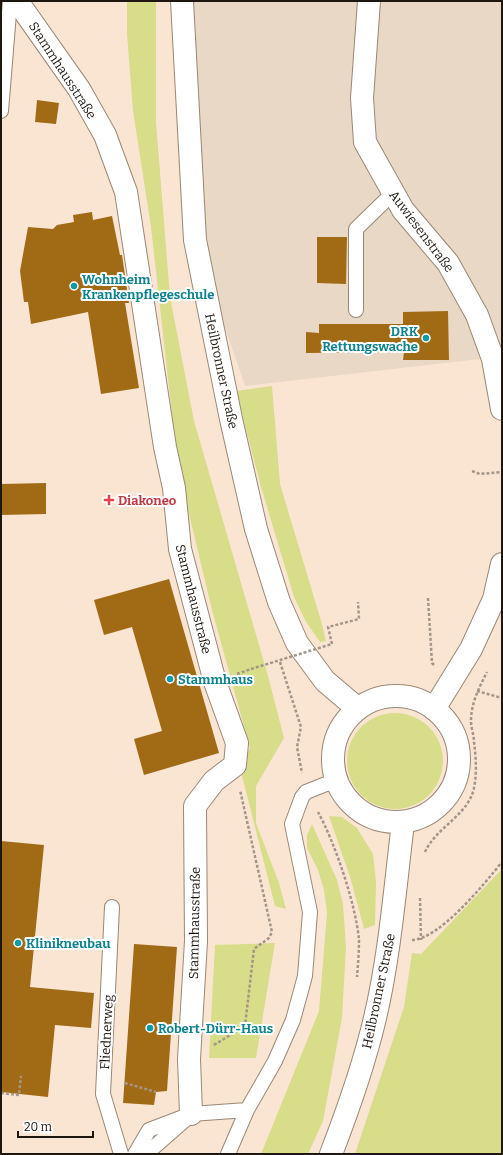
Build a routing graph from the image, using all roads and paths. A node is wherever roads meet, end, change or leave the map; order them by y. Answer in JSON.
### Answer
{"nodes":[{"id":1,"x":10,"y":1,"type":"edge"},
{"id":2,"x":16,"y":1,"type":"edge"},
{"id":3,"x":182,"y":1,"type":"edge"},
{"id":4,"x":369,"y":1,"type":"edge"},
{"id":5,"x":1,"y":111,"type":"edge"},
{"id":6,"x":393,"y":193,"type":"junction"},
{"id":7,"x":356,"y":310,"type":"dead end"},
{"id":8,"x":502,"y":409,"type":"edge"},
{"id":9,"x":472,"y":471,"type":"dead end"},
{"id":10,"x":502,"y":472,"type":"edge"},
{"id":11,"x":502,"y":564,"type":"edge"},
{"id":12,"x":358,"y":602,"type":"dead end"},
{"id":13,"x":251,"y":669,"type":"dead end"},
{"id":14,"x":488,"y":671,"type":"dead end"},
{"id":15,"x":358,"y":709,"type":"junction"},
{"id":16,"x":434,"y":709,"type":"junction"},
{"id":17,"x":235,"y":765,"type":"junction"},
{"id":18,"x":336,"y":780,"type":"junction"},
{"id":19,"x":306,"y":792,"type":"junction"},
{"id":20,"x":403,"y":823,"type":"junction"},
{"id":21,"x":422,"y":858,"type":"dead end"},
{"id":22,"x":502,"y":862,"type":"edge"},
{"id":23,"x":421,"y":890,"type":"dead end"},
{"id":24,"x":112,"y":907,"type":"dead end"},
{"id":25,"x":421,"y":940,"type":"junction"},
{"id":26,"x":390,"y":942,"type":"junction"},
{"id":27,"x":357,"y":969,"type":"dead end"},
{"id":28,"x":189,"y":1059,"type":"junction"},
{"id":29,"x":21,"y":1076,"type":"dead end"},
{"id":30,"x":125,"y":1083,"type":"dead end"},
{"id":31,"x":156,"y":1092,"type":"dead end"},
{"id":32,"x":1,"y":1094,"type":"edge"},
{"id":33,"x":247,"y":1110,"type":"junction"},
{"id":34,"x":191,"y":1114,"type":"junction"},
{"id":35,"x":121,"y":1154,"type":"edge"},
{"id":36,"x":135,"y":1154,"type":"edge"},
{"id":37,"x":146,"y":1154,"type":"edge"},
{"id":38,"x":228,"y":1154,"type":"edge"},
{"id":39,"x":331,"y":1154,"type":"edge"}],
"edges":[{"from":1,"to":5,"type":"lane"},
{"from":2,"to":17,"type":"street","name":"Stammhausstraße"},
{"from":3,"to":15,"type":"street","name":"Heilbronner Straße"},
{"from":4,"to":6,"type":"street","name":"Auwiesenstraße"},
{"from":6,"to":7,"type":"lane"},
{"from":6,"to":8,"type":"street","name":"Auwiesenstraße"},
{"from":9,"to":10,"type":"path"},
{"from":11,"to":16,"type":"street"},
{"from":12,"to":13,"type":"path","bridge":true},
{"from":14,"to":21,"type":"path"},
{"from":15,"to":16,"type":"street"},
{"from":15,"to":18,"type":"street"},
{"from":16,"to":20,"type":"street"},
{"from":17,"to":28,"type":"street","name":"Stammhausstraße"},
{"from":17,"to":28,"type":"path"},
{"from":18,"to":19,"type":"lane"},
{"from":18,"to":20,"type":"street"},
{"from":19,"to":27,"type":"path"},
{"from":19,"to":33,"type":"lane"},
{"from":20,"to":26,"type":"street","name":"Heilbronner Straße"},
{"from":22,"to":25,"type":"path"},
{"from":23,"to":25,"type":"path"},
{"from":24,"to":35,"type":"lane","name":"Fliednerweg"},
{"from":25,"to":26,"type":"path"},
{"from":26,"to":39,"type":"street","name":"Heilbronner Straße"},
{"from":28,"to":34,"type":"street","name":"Stammhausstraße"},
{"from":29,"to":32,"type":"path"},
{"from":30,"to":31,"type":"path"},
{"from":33,"to":34,"type":"lane"},
{"from":33,"to":38,"type":"lane"},
{"from":34,"to":36,"type":"lane"},
{"from":34,"to":37,"type":"lane"}]}
